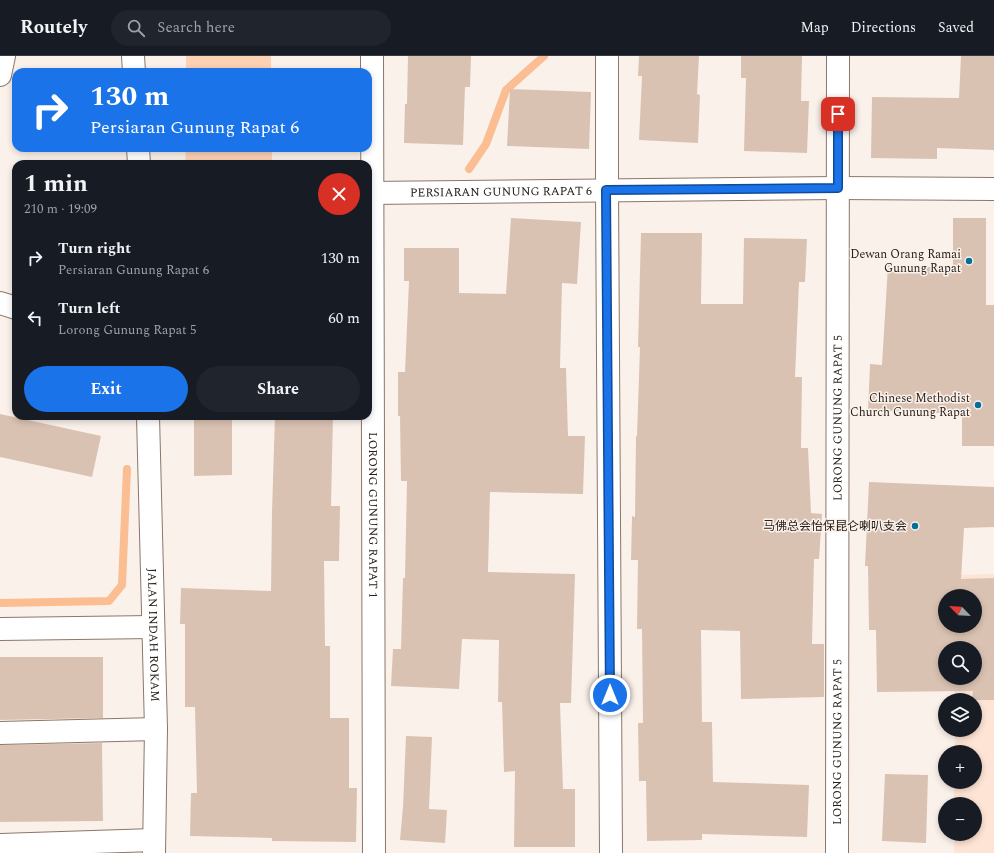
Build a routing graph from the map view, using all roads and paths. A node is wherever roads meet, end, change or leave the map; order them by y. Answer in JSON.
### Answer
{"nodes":[{"id":1,"x":4,"y":56,"type":"edge"},
{"id":2,"x":133,"y":56,"type":"edge"},
{"id":3,"x":372,"y":56,"type":"edge"},
{"id":4,"x":607,"y":56,"type":"edge"},
{"id":5,"x":838,"y":56,"type":"edge"},
{"id":6,"x":134,"y":68,"type":"edge"},
{"id":7,"x":372,"y":68,"type":"edge"},
{"id":8,"x":0,"y":75,"type":"edge"},
{"id":9,"x":838,"y":188,"type":"junction"},
{"id":10,"x":606,"y":190,"type":"junction"},
{"id":11,"x":994,"y":190,"type":"edge"},
{"id":12,"x":372,"y":193,"type":"edge"},
{"id":13,"x":0,"y":302,"type":"edge"},
{"id":14,"x":12,"y":306,"type":"edge"},
{"id":15,"x":148,"y":420,"type":"edge"},
{"id":16,"x":371,"y":420,"type":"edge"},
{"id":17,"x":153,"y":627,"type":"junction"},
{"id":18,"x":0,"y":629,"type":"edge"},
{"id":19,"x":156,"y":729,"type":"junction"},
{"id":20,"x":0,"y":733,"type":"edge"},
{"id":21,"x":0,"y":845,"type":"edge"},
{"id":22,"x":154,"y":847,"type":"edge"},
{"id":23,"x":374,"y":853,"type":"edge"},
{"id":24,"x":611,"y":853,"type":"edge"},
{"id":25,"x":837,"y":853,"type":"edge"}],
"edges":[{"from":1,"to":8,"type":"street"},
{"from":2,"to":6,"type":"street"},
{"from":3,"to":7,"type":"street","name":"LORONG GUNUNG RAPAT 1"},
{"from":4,"to":10,"type":"street"},
{"from":5,"to":9,"type":"street","name":"LORONG GUNUNG RAPAT 5"},
{"from":9,"to":10,"type":"street","name":"PERSIARAN GUNUNG RAPAT 6"},
{"from":9,"to":11,"type":"street","name":"PERSIARAN GUNUNG RAPAT 6"},
{"from":9,"to":25,"type":"street","name":"LORONG GUNUNG RAPAT 5"},
{"from":10,"to":12,"type":"street","name":"PERSIARAN GUNUNG RAPAT 6"},
{"from":10,"to":24,"type":"street"},
{"from":13,"to":14,"type":"street"},
{"from":15,"to":17,"type":"street","name":"JALAN INDAH ROKAM"},
{"from":16,"to":23,"type":"street","name":"LORONG GUNUNG RAPAT 1"},
{"from":17,"to":18,"type":"street"},
{"from":17,"to":19,"type":"street","name":"JALAN INDAH ROKAM"},
{"from":19,"to":20,"type":"street"},
{"from":19,"to":22,"type":"street","name":"JALAN INDAH ROKAM"},
{"from":21,"to":22,"type":"street"}]}
